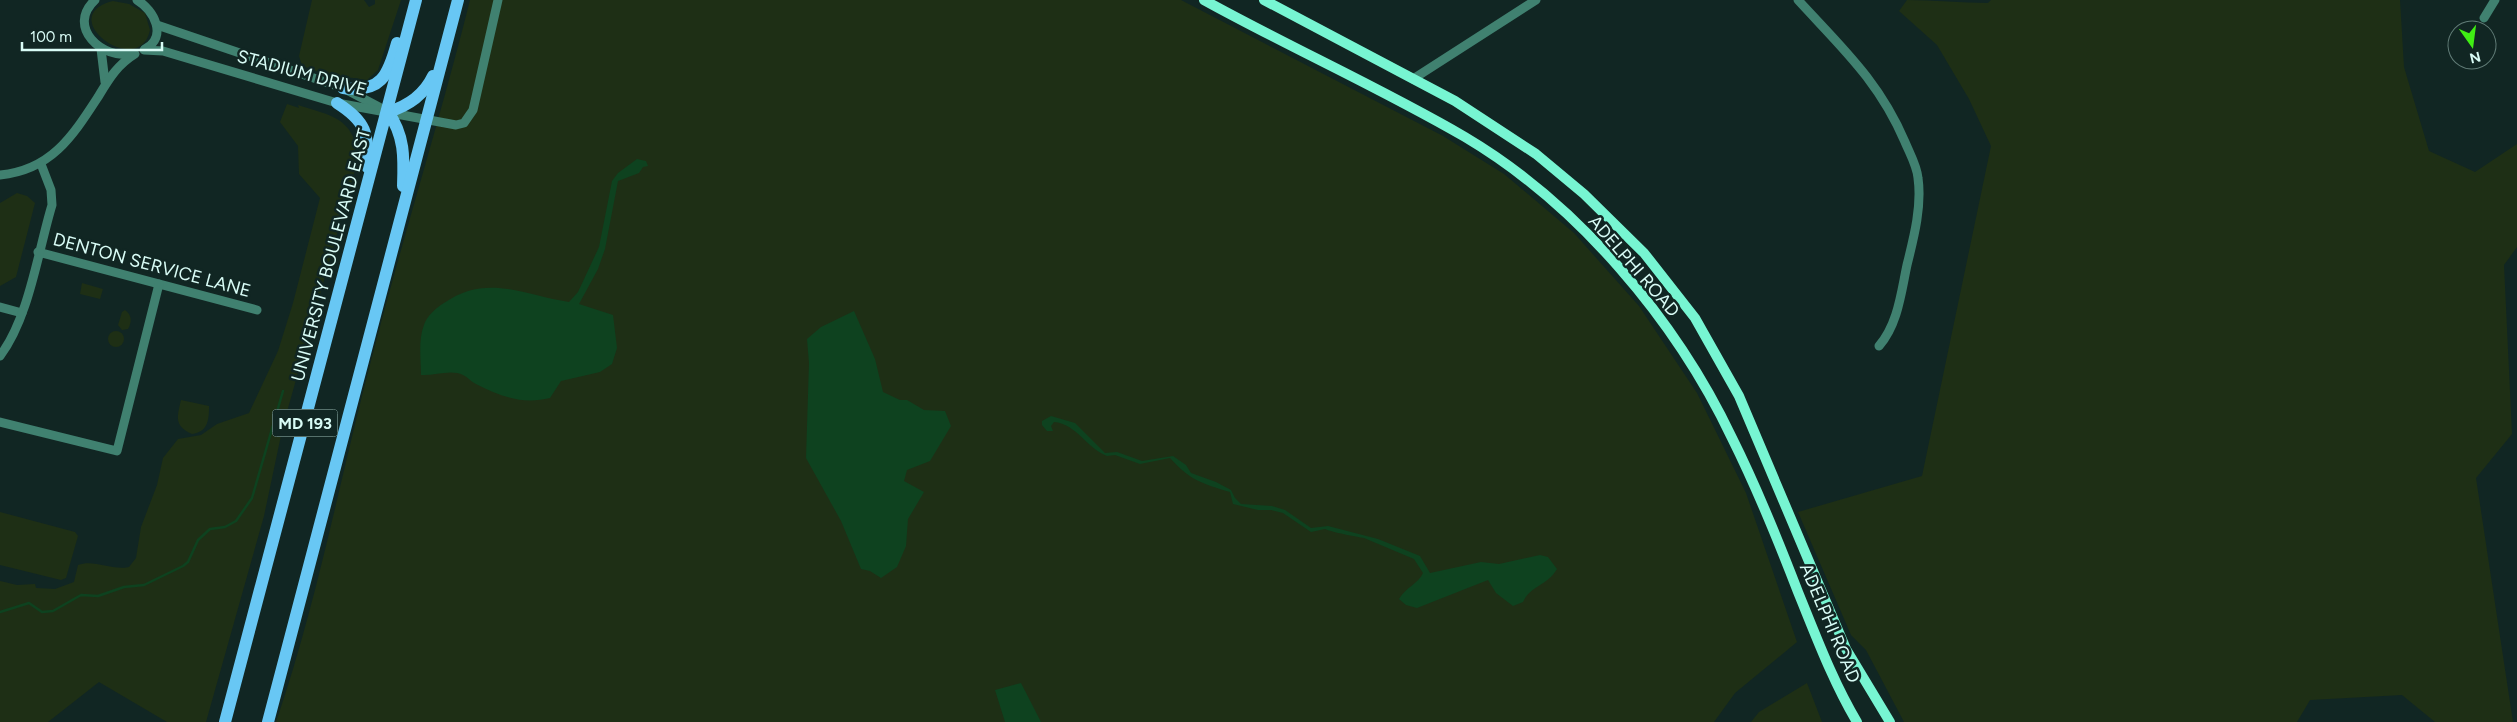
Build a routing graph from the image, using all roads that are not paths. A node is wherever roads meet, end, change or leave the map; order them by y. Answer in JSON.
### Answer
{"nodes":[{"id":1,"x":137,"y":0,"type":"edge"},
{"id":2,"x":409,"y":0,"type":"edge"},
{"id":3,"x":416,"y":0,"type":"edge"},
{"id":4,"x":458,"y":0,"type":"edge"},
{"id":5,"x":498,"y":0,"type":"edge"},
{"id":6,"x":1204,"y":0,"type":"edge"},
{"id":7,"x":1264,"y":0,"type":"edge"},
{"id":8,"x":1536,"y":0,"type":"edge"},
{"id":9,"x":1798,"y":0,"type":"edge"},
{"id":10,"x":2495,"y":0,"type":"edge"},
{"id":11,"x":93,"y":1,"type":"edge"},
{"id":12,"x":2484,"y":18,"type":"dead end"},
{"id":13,"x":157,"y":25,"type":"junction"},
{"id":14,"x":100,"y":49,"type":"junction"},
{"id":15,"x":140,"y":52,"type":"junction"},
{"id":16,"x":442,"y":54,"type":"junction"},
{"id":17,"x":1413,"y":79,"type":"junction"},
{"id":18,"x":106,"y":82,"type":"junction"},
{"id":19,"x":343,"y":88,"type":"junction"},
{"id":20,"x":337,"y":103,"type":"junction"},
{"id":21,"x":388,"y":112,"type":"junction"},
{"id":22,"x":424,"y":120,"type":"junction"},
{"id":23,"x":41,"y":164,"type":"junction"},
{"id":24,"x":0,"y":175,"type":"edge"},
{"id":25,"x":364,"y":196,"type":"junction"},
{"id":26,"x":401,"y":216,"type":"junction"},
{"id":27,"x":38,"y":252,"type":"junction"},
{"id":28,"x":159,"y":284,"type":"junction"},
{"id":29,"x":0,"y":307,"type":"edge"},
{"id":30,"x":257,"y":310,"type":"dead end"},
{"id":31,"x":22,"y":312,"type":"junction"},
{"id":32,"x":1879,"y":346,"type":"dead end"},
{"id":33,"x":0,"y":356,"type":"edge"},
{"id":34,"x":0,"y":422,"type":"edge"},
{"id":35,"x":225,"y":722,"type":"edge"},
{"id":36,"x":268,"y":722,"type":"edge"},
{"id":37,"x":1857,"y":722,"type":"edge"},
{"id":38,"x":1890,"y":722,"type":"edge"}],
"edges":[{"from":1,"to":13,"type":"street"},
{"from":2,"to":19,"type":"main road"},
{"from":3,"to":21,"type":"main road","name":"UNIVERSITY BOULEVARD EAST","number":"MD 193"},
{"from":4,"to":16,"type":"main road","number":"MD 193"},
{"from":5,"to":22,"type":"street"},
{"from":6,"to":37,"type":"main road","name":"ADELPHI ROAD"},
{"from":7,"to":17,"type":"main road","name":"ADELPHI ROAD"},
{"from":8,"to":17,"type":"street"},
{"from":9,"to":32,"type":"street"},
{"from":10,"to":12,"type":"street"},
{"from":11,"to":14,"type":"street"},
{"from":13,"to":15,"type":"street"},
{"from":13,"to":19,"type":"street","name":"STADIUM DRIVE"},
{"from":14,"to":15,"type":"street","name":"STADIUM DRIVE"},
{"from":14,"to":18,"type":"street"},
{"from":15,"to":18,"type":"street"},
{"from":15,"to":20,"type":"street","name":"STADIUM DRIVE"},
{"from":16,"to":21,"type":"main road"},
{"from":16,"to":22,"type":"main road","number":"MD 193"},
{"from":17,"to":38,"type":"main road","name":"ADELPHI ROAD"},
{"from":18,"to":23,"type":"street"},
{"from":19,"to":21,"type":"street","name":"STADIUM DRIVE"},
{"from":20,"to":21,"type":"street","name":"STADIUM DRIVE"},
{"from":20,"to":25,"type":"main road"},
{"from":21,"to":22,"type":"street"},
{"from":21,"to":25,"type":"main road","name":"UNIVERSITY BOULEVARD EAST","number":"MD 193"},
{"from":21,"to":26,"type":"main road"},
{"from":22,"to":26,"type":"main road","number":"MD 193"},
{"from":23,"to":24,"type":"street"},
{"from":23,"to":27,"type":"street"},
{"from":25,"to":35,"type":"main road","name":"UNIVERSITY BOULEVARD EAST","number":"MD 193"},
{"from":26,"to":36,"type":"main road","number":"MD 193"},
{"from":27,"to":28,"type":"street","name":"DENTON SERVICE LANE"},
{"from":27,"to":31,"type":"street"},
{"from":28,"to":30,"type":"street","name":"DENTON SERVICE LANE"},
{"from":28,"to":34,"type":"street"},
{"from":29,"to":31,"type":"street"},
{"from":31,"to":33,"type":"street"}]}
